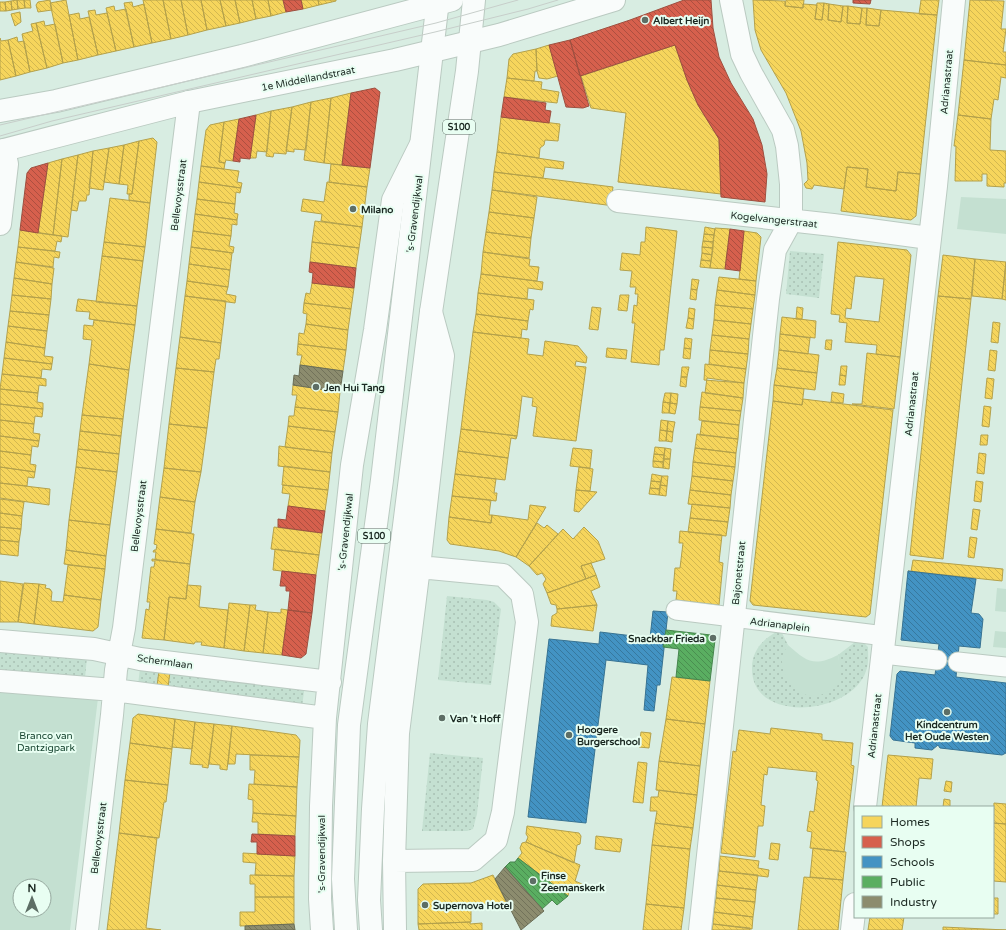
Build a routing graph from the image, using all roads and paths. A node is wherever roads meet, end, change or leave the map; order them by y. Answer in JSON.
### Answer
{"nodes":[{"id":1,"x":474,"y":0,"type":"edge"},
{"id":2,"x":614,"y":0,"type":"edge"},
{"id":3,"x":732,"y":0,"type":"edge"},
{"id":4,"x":954,"y":0,"type":"edge"},
{"id":5,"x":442,"y":1,"type":"edge"},
{"id":6,"x":471,"y":42,"type":"junction"},
{"id":7,"x":432,"y":51,"type":"junction"},
{"id":8,"x":188,"y":102,"type":"junction"},
{"id":9,"x":0,"y":111,"type":"edge"},
{"id":10,"x":422,"y":142,"type":"junction"},
{"id":11,"x":2,"y":150,"type":"edge"},
{"id":12,"x":618,"y":201,"type":"dead end"},
{"id":13,"x":791,"y":221,"type":"junction"},
{"id":14,"x":0,"y":224,"type":"edge"},
{"id":15,"x":929,"y":238,"type":"junction"},
{"id":16,"x":431,"y":312,"type":"junction"},
{"id":17,"x":419,"y":567,"type":"junction"},
{"id":18,"x":676,"y":610,"type":"dead end"},
{"id":19,"x":733,"y":618,"type":"junction"},
{"id":20,"x":0,"y":641,"type":"edge"},
{"id":21,"x":884,"y":645,"type":"junction"},
{"id":22,"x":119,"y":654,"type":"junction"},
{"id":23,"x":937,"y":660,"type":"dead end"},
{"id":24,"x":958,"y":662,"type":"dead end"},
{"id":25,"x":1006,"y":667,"type":"edge"},
{"id":26,"x":0,"y":681,"type":"edge"},
{"id":27,"x":330,"y":682,"type":"junction"},
{"id":28,"x":114,"y":690,"type":"junction"},
{"id":29,"x":325,"y":718,"type":"junction"},
{"id":30,"x":865,"y":806,"type":"edge"},
{"id":31,"x":394,"y":861,"type":"junction"},
{"id":32,"x":854,"y":913,"type":"edge"},
{"id":33,"x":87,"y":930,"type":"edge"},
{"id":34,"x":322,"y":930,"type":"edge"},
{"id":35,"x":346,"y":930,"type":"edge"},
{"id":36,"x":372,"y":930,"type":"edge"},
{"id":37,"x":395,"y":930,"type":"edge"},
{"id":38,"x":700,"y":930,"type":"edge"},
{"id":39,"x":852,"y":930,"type":"edge"}],
"edges":[{"from":1,"to":6,"type":"street","number":"S100"},
{"from":2,"to":6,"type":"street","name":"1e Middellandstraat"},
{"from":3,"to":13,"type":"street"},
{"from":4,"to":15,"type":"street","name":"Adrianastraat"},
{"from":5,"to":7,"type":"street","name":"'s-Gravendijkwal","number":"S100"},
{"from":5,"to":9,"type":"street"},
{"from":6,"to":7,"type":"street","name":"1e Middellandstraat"},
{"from":6,"to":16,"type":"street","number":"S100"},
{"from":7,"to":8,"type":"street","name":"1e Middellandstraat"},
{"from":7,"to":10,"type":"street","name":"'s-Gravendijkwal","number":"S100"},
{"from":8,"to":11,"type":"street","name":"1e Middellandstraat"},
{"from":8,"to":22,"type":"street","name":"Bellevoysstraat"},
{"from":10,"to":27,"type":"street","name":"'s-Gravendijkwal"},
{"from":10,"to":35,"type":"street","name":"'s-Gravendijkwal","number":"S100"},
{"from":11,"to":14,"type":"street"},
{"from":12,"to":13,"type":"street","name":"Kogelvangerstraat"},
{"from":13,"to":15,"type":"street","name":"Kogelvangerstraat"},
{"from":13,"to":19,"type":"street","name":"Bajonetstraat"},
{"from":15,"to":21,"type":"street","name":"Adrianastraat"},
{"from":16,"to":17,"type":"street"},
{"from":16,"to":36,"type":"street","number":"S100"},
{"from":17,"to":31,"type":"street"},
{"from":17,"to":31,"type":"street"},
{"from":18,"to":19,"type":"street","name":"Adrianaplein"},
{"from":19,"to":21,"type":"street","name":"Adrianaplein"},
{"from":19,"to":38,"type":"street","name":"Bajonetstraat"},
{"from":20,"to":22,"type":"street","name":"Schermlaan"},
{"from":21,"to":23,"type":"street","name":"Adrianaplein"},
{"from":21,"to":30,"type":"street","name":"Adrianastraat"},
{"from":22,"to":27,"type":"street","name":"Schermlaan"},
{"from":22,"to":28,"type":"street","name":"Bellevoysstraat"},
{"from":24,"to":25,"type":"street"},
{"from":26,"to":28,"type":"street"},
{"from":27,"to":29,"type":"street","name":"'s-Gravendijkwal"},
{"from":28,"to":29,"type":"street"},
{"from":28,"to":33,"type":"street","name":"Bellevoysstraat"},
{"from":29,"to":34,"type":"street","name":"'s-Gravendijkwal"},
{"from":31,"to":37,"type":"street"},
{"from":32,"to":39,"type":"street"}]}
